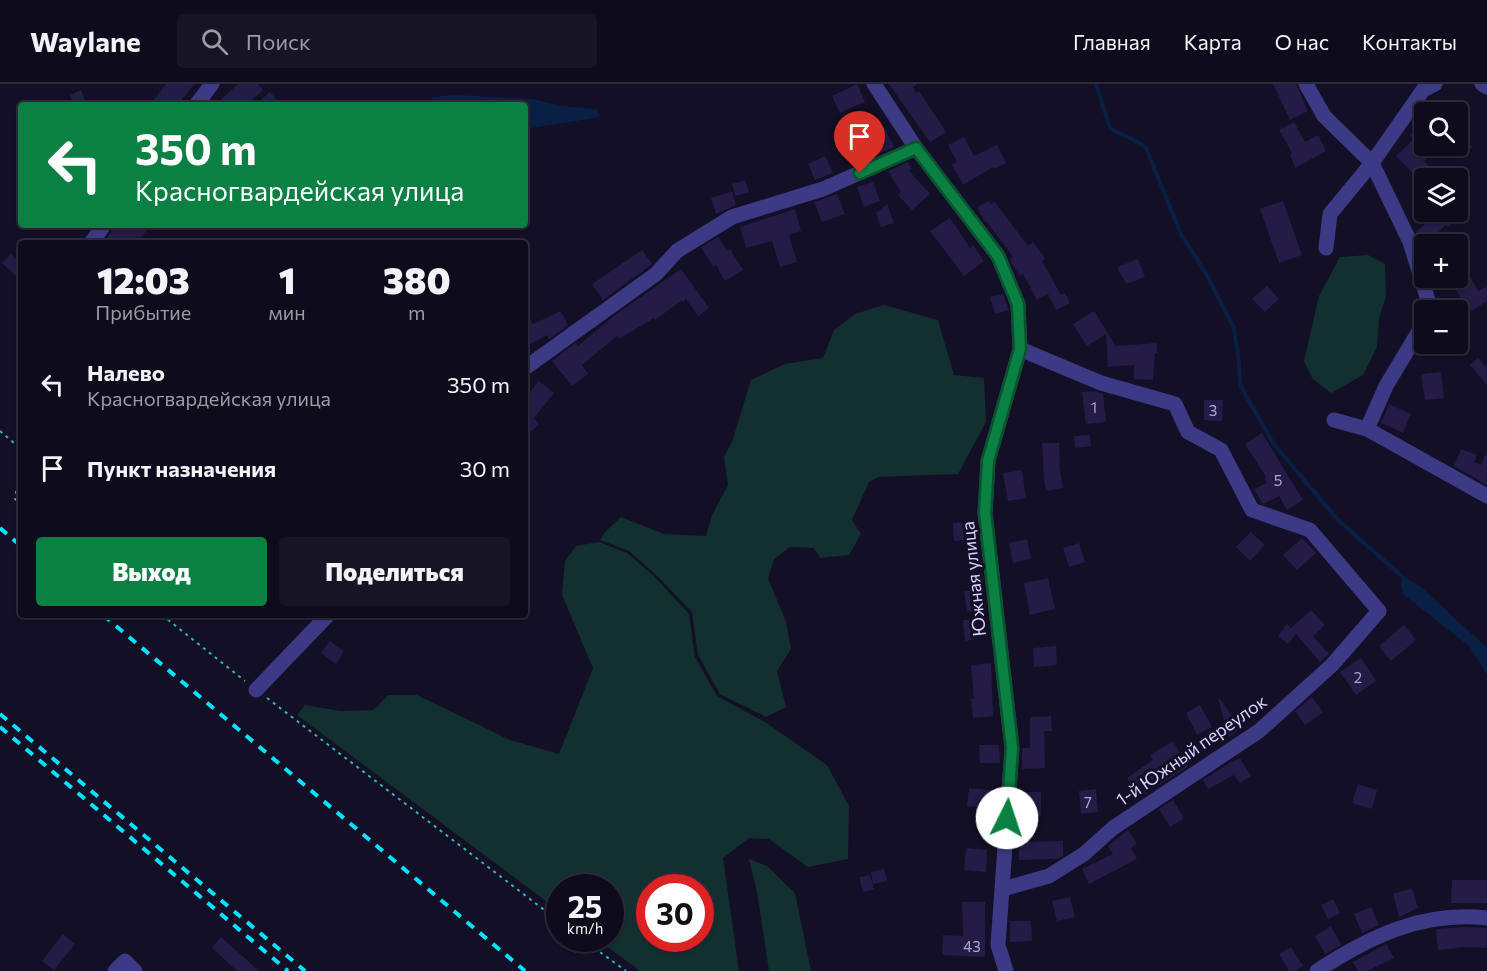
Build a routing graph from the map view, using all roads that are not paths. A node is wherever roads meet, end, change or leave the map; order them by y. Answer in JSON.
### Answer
{"nodes":[{"id":1,"x":212,"y":84,"type":"edge"},
{"id":2,"x":874,"y":84,"type":"edge"},
{"id":3,"x":1306,"y":84,"type":"edge"},
{"id":4,"x":1435,"y":84,"type":"edge"},
{"id":5,"x":1482,"y":84,"type":"edge"},
{"id":6,"x":1487,"y":87,"type":"edge"},
{"id":7,"x":198,"y":102,"type":"edge"},
{"id":8,"x":916,"y":148,"type":"junction"},
{"id":9,"x":1372,"y":162,"type":"junction"},
{"id":10,"x":1326,"y":249,"type":"dead end"},
{"id":11,"x":1428,"y":300,"type":"edge"},
{"id":12,"x":1414,"y":339,"type":"edge"},
{"id":13,"x":1020,"y":349,"type":"junction"},
{"id":14,"x":528,"y":366,"type":"edge"},
{"id":15,"x":1334,"y":420,"type":"dead end"},
{"id":16,"x":1368,"y":429,"type":"junction"},
{"id":17,"x":1487,"y":496,"type":"edge"},
{"id":18,"x":325,"y":618,"type":"edge"},
{"id":19,"x":256,"y":690,"type":"road end"},
{"id":20,"x":1003,"y":889,"type":"junction"},
{"id":21,"x":1487,"y":918,"type":"edge"},
{"id":22,"x":115,"y":971,"type":"edge"},
{"id":23,"x":135,"y":971,"type":"edge"},
{"id":24,"x":1006,"y":971,"type":"edge"},
{"id":25,"x":1317,"y":971,"type":"edge"}],
"edges":[{"from":1,"to":7,"type":"street"},
{"from":2,"to":8,"type":"street","name":"Южная улица"},
{"from":3,"to":9,"type":"street"},
{"from":4,"to":9,"type":"street"},
{"from":5,"to":6,"type":"street"},
{"from":8,"to":13,"type":"street","name":"Южная улица"},
{"from":8,"to":14,"type":"street"},
{"from":9,"to":10,"type":"street"},
{"from":9,"to":11,"type":"street"},
{"from":12,"to":16,"type":"street"},
{"from":13,"to":20,"type":"street","name":"Южная улица"},
{"from":13,"to":20,"type":"street","name":"1-й Южный переулок"},
{"from":15,"to":16,"type":"street"},
{"from":16,"to":17,"type":"street"},
{"from":18,"to":19,"type":"street"},
{"from":20,"to":24,"type":"street","name":"Южная улица"},
{"from":21,"to":25,"type":"street"},
{"from":22,"to":23,"type":"street"}]}
